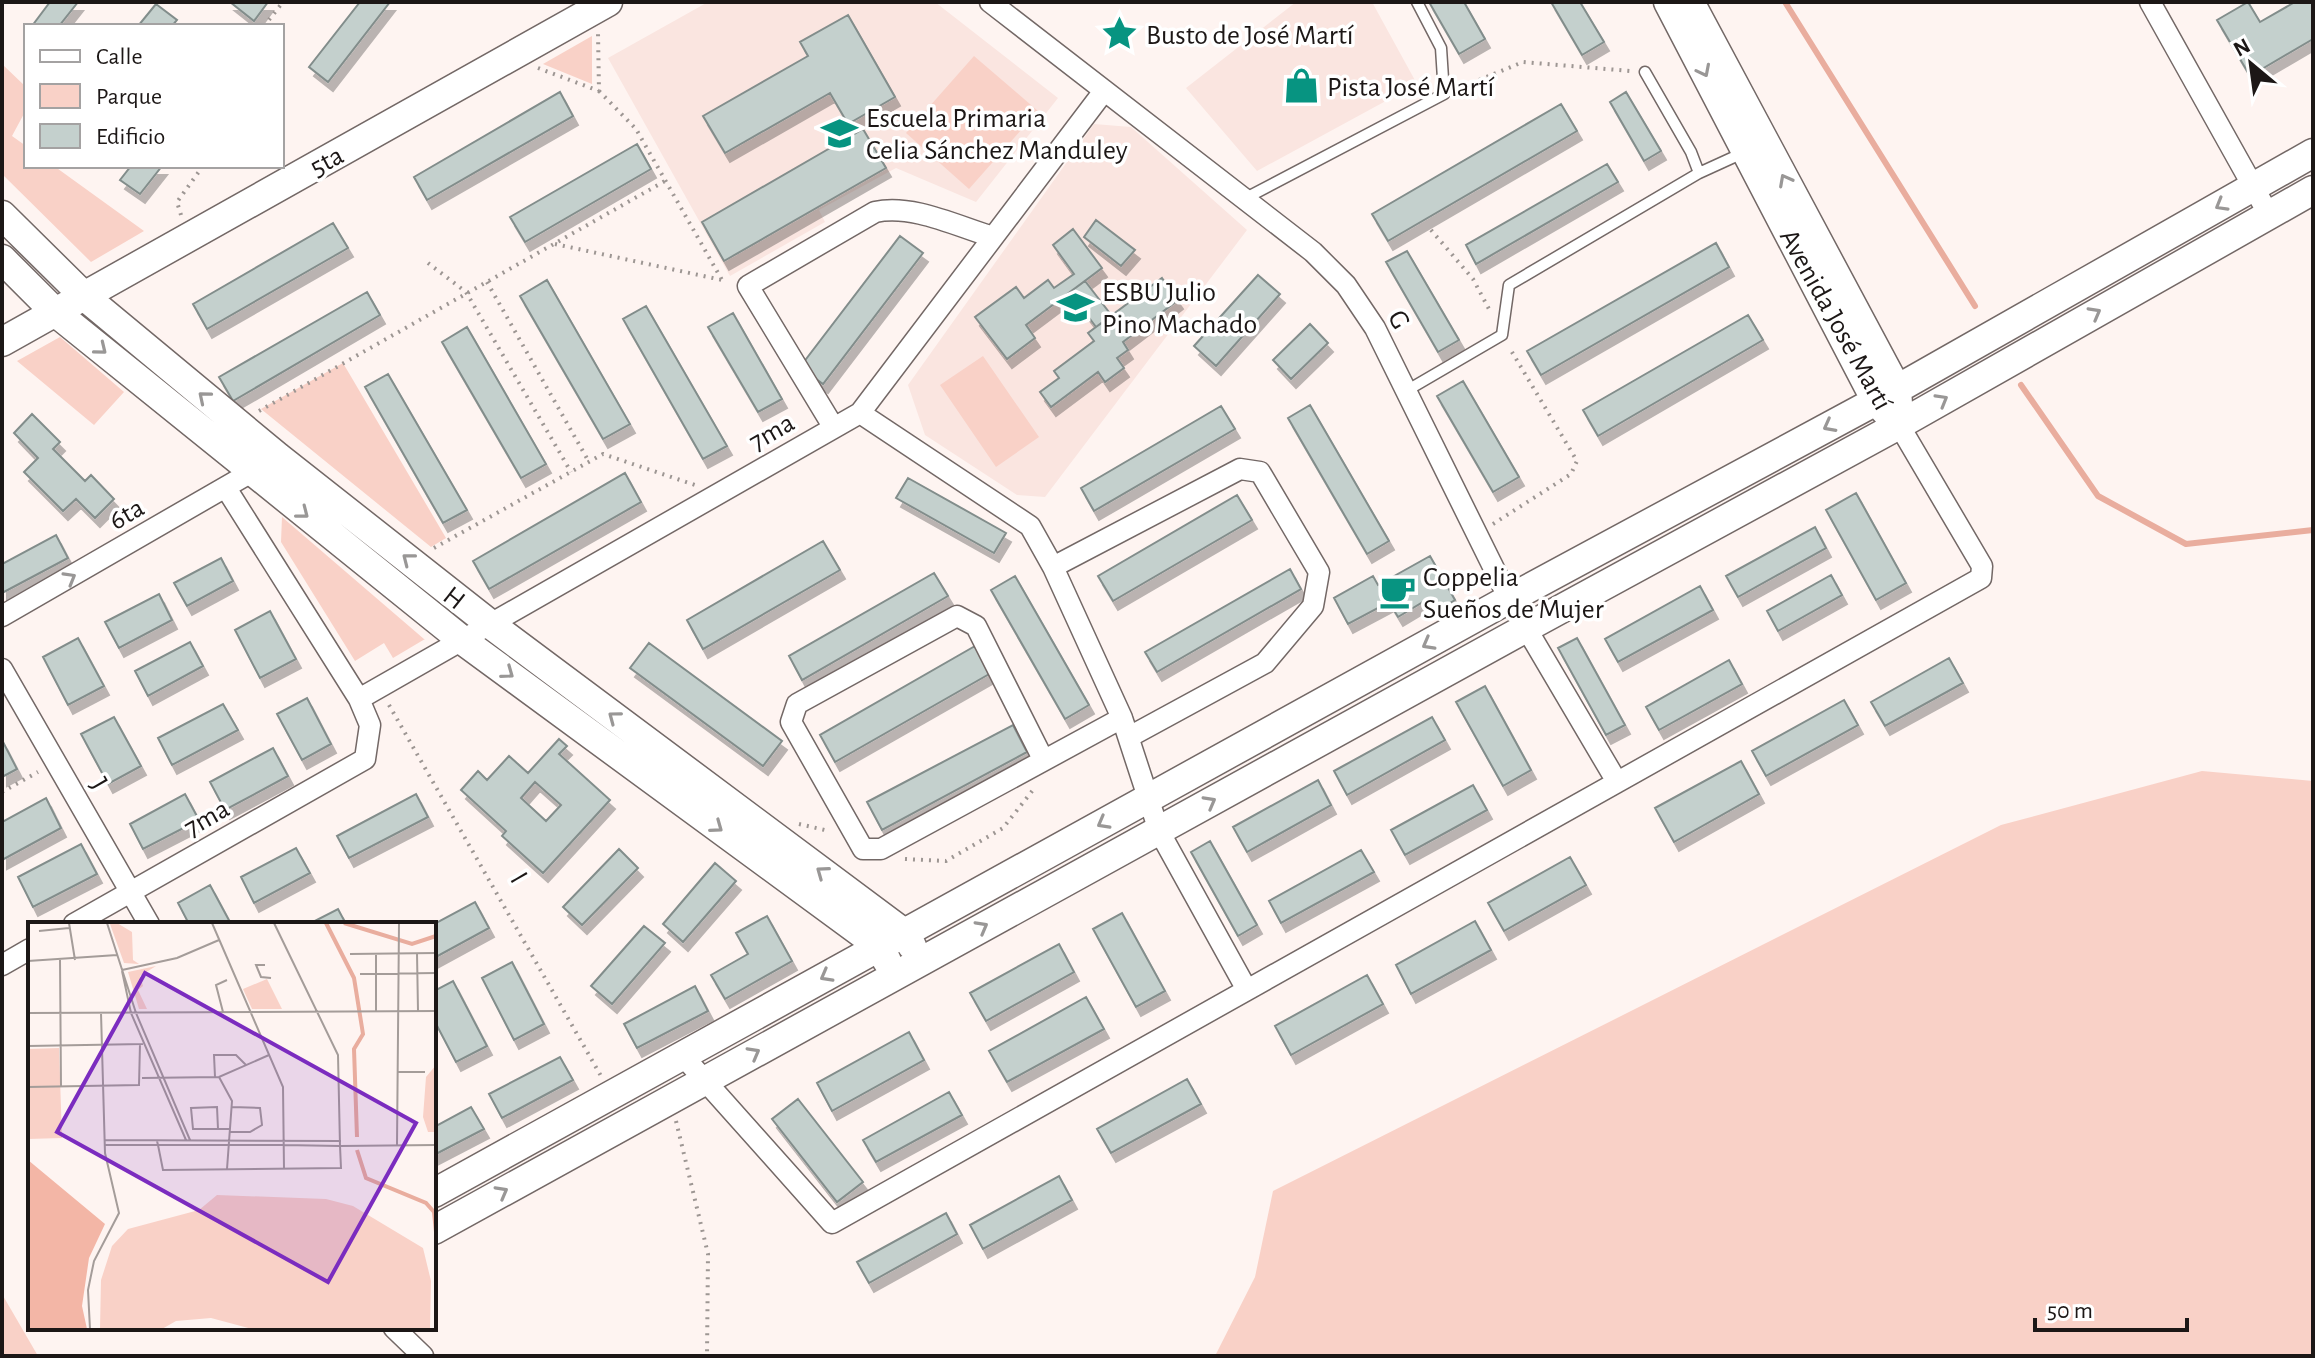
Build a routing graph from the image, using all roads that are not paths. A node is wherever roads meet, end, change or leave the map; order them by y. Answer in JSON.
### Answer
{"nodes":[{"id":1,"x":990,"y":2,"type":"edge"},
{"id":2,"x":1417,"y":2,"type":"edge"},
{"id":3,"x":1668,"y":2,"type":"edge"},
{"id":4,"x":1690,"y":2,"type":"edge"},
{"id":5,"x":2150,"y":2,"type":"edge"},
{"id":6,"x":603,"y":5,"type":"edge"},
{"id":7,"x":1645,"y":72,"type":"road end"},
{"id":8,"x":1104,"y":91,"type":"junction"},
{"id":9,"x":1755,"y":146,"type":"junction"},
{"id":10,"x":2313,"y":153,"type":"edge"},
{"id":11,"x":1699,"y":173,"type":"junction"},
{"id":12,"x":2253,"y":187,"type":"junction"},
{"id":13,"x":2313,"y":190,"type":"edge"},
{"id":14,"x":1244,"y":199,"type":"junction"},
{"id":15,"x":2,"y":215,"type":"edge"},
{"id":16,"x":2269,"y":215,"type":"junction"},
{"id":17,"x":993,"y":237,"type":"junction"},
{"id":18,"x":2,"y":259,"type":"edge"},
{"id":19,"x":84,"y":296,"type":"junction"},
{"id":20,"x":55,"y":312,"type":"junction"},
{"id":21,"x":2,"y":342,"type":"edge"},
{"id":22,"x":1406,"y":391,"type":"junction"},
{"id":23,"x":1886,"y":395,"type":"junction"},
{"id":24,"x":860,"y":413,"type":"junction"},
{"id":25,"x":1899,"y":425,"type":"junction"},
{"id":26,"x":834,"y":428,"type":"junction"},
{"id":27,"x":278,"y":457,"type":"junction"},
{"id":28,"x":252,"y":472,"type":"junction"},
{"id":29,"x":226,"y":488,"type":"junction"},
{"id":30,"x":1053,"y":567,"type":"junction"},
{"id":31,"x":1509,"y":599,"type":"junction"},
{"id":32,"x":2,"y":616,"type":"edge"},
{"id":33,"x":490,"y":624,"type":"junction"},
{"id":34,"x":1526,"y":628,"type":"junction"},
{"id":35,"x":462,"y":640,"type":"junction"},
{"id":36,"x":2,"y":669,"type":"edge"},
{"id":37,"x":359,"y":699,"type":"junction"},
{"id":38,"x":1126,"y":727,"type":"junction"},
{"id":39,"x":1043,"y":759,"type":"junction"},
{"id":40,"x":1617,"y":782,"type":"junction"},
{"id":41,"x":1148,"y":798,"type":"junction"},
{"id":42,"x":1159,"y":831,"type":"junction"},
{"id":43,"x":130,"y":892,"type":"junction"},
{"id":44,"x":78,"y":922,"type":"edge"},
{"id":45,"x":148,"y":922,"type":"edge"},
{"id":46,"x":904,"y":933,"type":"junction"},
{"id":47,"x":879,"y":946,"type":"junction"},
{"id":48,"x":28,"y":950,"type":"edge"},
{"id":49,"x":920,"y":961,"type":"junction"},
{"id":50,"x":2,"y":965,"type":"edge"},
{"id":51,"x":895,"y":975,"type":"junction"},
{"id":52,"x":1247,"y":990,"type":"junction"},
{"id":53,"x":683,"y":1056,"type":"junction"},
{"id":54,"x":705,"y":1081,"type":"junction"},
{"id":55,"x":436,"y":1192,"type":"edge"},
{"id":56,"x":436,"y":1229,"type":"edge"},
{"id":57,"x":396,"y":1330,"type":"edge"},
{"id":58,"x":423,"y":1356,"type":"edge"}],
"edges":[{"from":1,"to":8,"type":"street","name":"G"},
{"from":2,"to":14,"type":"lane"},
{"from":3,"to":9,"type":"street","name":"Avenida José Martí","one_way":true},
{"from":4,"to":9,"type":"street","name":"Avenida José Martí"},
{"from":5,"to":12,"type":"street"},
{"from":6,"to":19,"type":"street","name":"5ta"},
{"from":7,"to":11,"type":"lane"},
{"from":8,"to":14,"type":"street","name":"G"},
{"from":8,"to":17,"type":"street","name":"7ma"},
{"from":9,"to":11,"type":"lane"},
{"from":9,"to":23,"type":"street","name":"Avenida José Martí"},
{"from":10,"to":12,"type":"street"},
{"from":11,"to":22,"type":"lane"},
{"from":12,"to":16,"type":"street"},
{"from":12,"to":23,"type":"street","one_way":true},
{"from":13,"to":16,"type":"street"},
{"from":14,"to":22,"type":"street","name":"G"},
{"from":15,"to":19,"type":"street","name":"H"},
{"from":25,"to":16,"type":"street","one_way":true},
{"from":17,"to":24,"type":"street","name":"7ma"},
{"from":17,"to":26,"type":"street"},
{"from":18,"to":20,"type":"street","name":"H"},
{"from":19,"to":20,"type":"street","name":"5ta"},
{"from":27,"to":19,"type":"street","name":"H","one_way":true},
{"from":20,"to":21,"type":"street","name":"5ta"},
{"from":20,"to":28,"type":"street","name":"H","one_way":true},
{"from":22,"to":31,"type":"street","name":"G"},
{"from":23,"to":25,"type":"street","name":"Avenida José Martí"},
{"from":23,"to":31,"type":"street","one_way":true},
{"from":24,"to":26,"type":"street","name":"7ma"},
{"from":24,"to":30,"type":"street"},
{"from":25,"to":34,"type":"street"},
{"from":25,"to":40,"type":"street"},
{"from":26,"to":33,"type":"street","name":"7ma"},
{"from":27,"to":28,"type":"street","name":"6ta"},
{"from":33,"to":27,"type":"street","name":"H","one_way":true},
{"from":28,"to":29,"type":"street","name":"6ta"},
{"from":28,"to":35,"type":"street","name":"H","one_way":true},
{"from":32,"to":29,"type":"street","name":"6ta","one_way":true},
{"from":29,"to":37,"type":"street"},
{"from":30,"to":38,"type":"street"},
{"from":30,"to":38,"type":"street"},
{"from":31,"to":34,"type":"street","name":"G"},
{"from":31,"to":41,"type":"street","one_way":true},
{"from":33,"to":35,"type":"street","name":"7ma"},
{"from":46,"to":33,"type":"street","name":"H","one_way":true},
{"from":34,"to":40,"type":"street","name":"G"},
{"from":42,"to":34,"type":"street","one_way":true},
{"from":35,"to":37,"type":"street","name":"7ma"},
{"from":35,"to":47,"type":"street","name":"H","one_way":true},
{"from":36,"to":43,"type":"street","name":"J"},
{"from":37,"to":43,"type":"street","name":"7ma"},
{"from":38,"to":39,"type":"street"},
{"from":38,"to":41,"type":"street"},
{"from":39,"to":39,"type":"street"},
{"from":40,"to":52,"type":"street"},
{"from":41,"to":42,"type":"street"},
{"from":41,"to":46,"type":"street","one_way":true},
{"from":49,"to":42,"type":"street","one_way":true},
{"from":42,"to":52,"type":"street"},
{"from":43,"to":44,"type":"street","name":"7ma"},
{"from":43,"to":45,"type":"street","name":"J"},
{"from":46,"to":47,"type":"street"},
{"from":46,"to":49,"type":"street","name":"H"},
{"from":47,"to":51,"type":"street","name":"H"},
{"from":47,"to":53,"type":"street","one_way":true},
{"from":48,"to":50,"type":"street"},
{"from":49,"to":51,"type":"street"},
{"from":54,"to":51,"type":"street","one_way":true},
{"from":52,"to":54,"type":"street"},
{"from":53,"to":54,"type":"street"},
{"from":53,"to":55,"type":"street"},
{"from":56,"to":54,"type":"street","one_way":true},
{"from":57,"to":58,"type":"street"}]}
